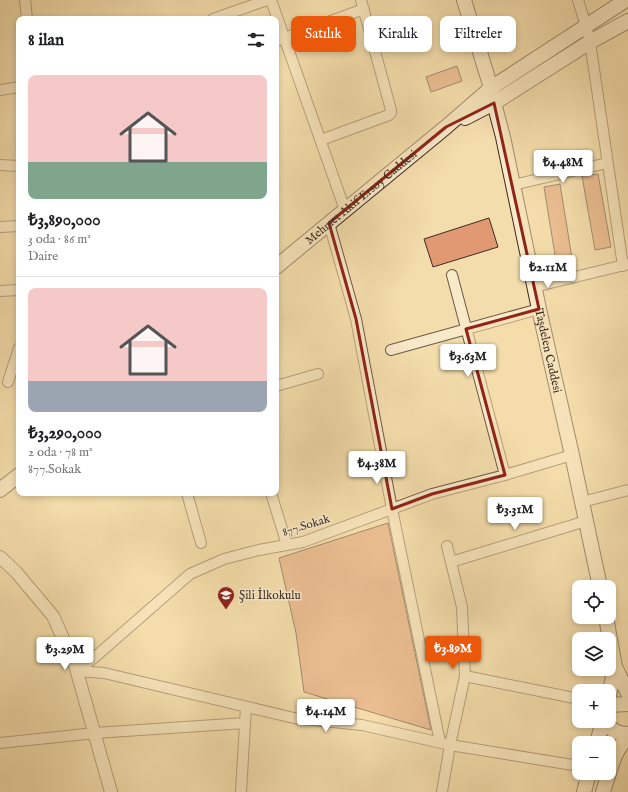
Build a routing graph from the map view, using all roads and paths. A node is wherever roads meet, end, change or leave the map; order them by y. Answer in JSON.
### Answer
{"nodes":[{"id":1,"x":25,"y":0,"type":"edge"},
{"id":2,"x":267,"y":0,"type":"edge"},
{"id":3,"x":271,"y":0,"type":"edge"},
{"id":4,"x":464,"y":0,"type":"edge"},
{"id":5,"x":578,"y":0,"type":"edge"},
{"id":6,"x":626,"y":0,"type":"edge"},
{"id":7,"x":363,"y":4,"type":"edge"},
{"id":8,"x":27,"y":16,"type":"edge"},
{"id":9,"x":222,"y":16,"type":"edge"},
{"id":10,"x":275,"y":16,"type":"edge"},
{"id":11,"x":628,"y":21,"type":"edge"},
{"id":12,"x":586,"y":26,"type":"junction"},
{"id":13,"x":280,"y":40,"type":"edge"},
{"id":14,"x":590,"y":42,"type":"junction"},
{"id":15,"x":16,"y":87,"type":"edge"},
{"id":16,"x":491,"y":88,"type":"junction"},
{"id":17,"x":0,"y":90,"type":"edge"},
{"id":18,"x":494,"y":103,"type":"junction"},
{"id":19,"x":446,"y":127,"type":"junction"},
{"id":20,"x":321,"y":140,"type":"junction"},
{"id":21,"x":607,"y":163,"type":"junction"},
{"id":22,"x":0,"y":165,"type":"edge"},
{"id":23,"x":16,"y":166,"type":"edge"},
{"id":24,"x":513,"y":185,"type":"junction"},
{"id":25,"x":346,"y":210,"type":"junction"},
{"id":26,"x":329,"y":224,"type":"junction"},
{"id":27,"x":16,"y":226,"type":"edge"},
{"id":28,"x":0,"y":227,"type":"edge"},
{"id":29,"x":279,"y":265,"type":"edge"},
{"id":30,"x":626,"y":265,"type":"edge"},
{"id":31,"x":452,"y":275,"type":"dead end"},
{"id":32,"x":534,"y":287,"type":"junction"},
{"id":33,"x":16,"y":290,"type":"edge"},
{"id":34,"x":0,"y":291,"type":"edge"},
{"id":35,"x":539,"y":309,"type":"junction"},
{"id":36,"x":466,"y":329,"type":"junction"},
{"id":37,"x":391,"y":350,"type":"dead end"},
{"id":38,"x":16,"y":357,"type":"edge"},
{"id":39,"x":318,"y":374,"type":"dead end"},
{"id":40,"x":8,"y":382,"type":"dead end"},
{"id":41,"x":279,"y":385,"type":"edge"},
{"id":42,"x":572,"y":455,"type":"junction"},
{"id":43,"x":505,"y":475,"type":"junction"},
{"id":44,"x":16,"y":477,"type":"edge"},
{"id":45,"x":0,"y":490,"type":"edge"},
{"id":46,"x":628,"y":490,"type":"edge"},
{"id":47,"x":188,"y":496,"type":"edge"},
{"id":48,"x":272,"y":496,"type":"edge"},
{"id":49,"x":582,"y":502,"type":"junction"},
{"id":50,"x":392,"y":509,"type":"junction"},
{"id":51,"x":586,"y":521,"type":"junction"},
{"id":52,"x":201,"y":543,"type":"dead end"},
{"id":53,"x":287,"y":545,"type":"junction"},
{"id":54,"x":447,"y":546,"type":"dead end"},
{"id":55,"x":0,"y":557,"type":"edge"},
{"id":56,"x":451,"y":562,"type":"junction"},
{"id":57,"x":599,"y":580,"type":"edge"},
{"id":58,"x":616,"y":669,"type":"edge"},
{"id":59,"x":77,"y":671,"type":"junction"},
{"id":60,"x":465,"y":676,"type":"junction"},
{"id":61,"x":628,"y":693,"type":"edge"},
{"id":62,"x":572,"y":698,"type":"edge"},
{"id":63,"x":628,"y":704,"type":"edge"},
{"id":64,"x":616,"y":705,"type":"edge"},
{"id":65,"x":246,"y":707,"type":"junction"},
{"id":66,"x":245,"y":722,"type":"junction"},
{"id":67,"x":610,"y":728,"type":"edge"},
{"id":68,"x":95,"y":733,"type":"junction"},
{"id":69,"x":628,"y":734,"type":"edge"},
{"id":70,"x":628,"y":738,"type":"edge"},
{"id":71,"x":440,"y":742,"type":"junction"},
{"id":72,"x":0,"y":743,"type":"edge"},
{"id":73,"x":450,"y":745,"type":"junction"},
{"id":74,"x":616,"y":753,"type":"edge"},
{"id":75,"x":572,"y":765,"type":"edge"},
{"id":76,"x":587,"y":780,"type":"edge"},
{"id":77,"x":607,"y":780,"type":"edge"},
{"id":78,"x":111,"y":792,"type":"edge"},
{"id":79,"x":241,"y":792,"type":"edge"},
{"id":80,"x":442,"y":792,"type":"edge"},
{"id":81,"x":584,"y":792,"type":"edge"},
{"id":82,"x":603,"y":792,"type":"edge"}],
"edges":[{"from":1,"to":8,"type":"street"},
{"from":2,"to":9,"type":"street"},
{"from":3,"to":10,"type":"street"},
{"from":4,"to":16,"type":"main road","name":"Taşdelen Caddesi"},
{"from":5,"to":12,"type":"street"},
{"from":6,"to":12,"type":"main road","name":"Mehmet Akif Ersoy Caddesi"},
{"from":7,"to":13,"type":"street"},
{"from":7,"to":20,"type":"street"},
{"from":11,"to":14,"type":"main road","name":"Mehmet Akif Ersoy Caddesi"},
{"from":12,"to":14,"type":"street"},
{"from":12,"to":16,"type":"main road","name":"Mehmet Akif Ersoy Caddesi"},
{"from":13,"to":20,"type":"street"},
{"from":14,"to":18,"type":"main road","name":"Mehmet Akif Ersoy Caddesi"},
{"from":14,"to":21,"type":"street"},
{"from":15,"to":17,"type":"street"},
{"from":16,"to":18,"type":"main road","name":"Taşdelen Caddesi"},
{"from":16,"to":19,"type":"main road","name":"Mehmet Akif Ersoy Caddesi"},
{"from":18,"to":19,"type":"main road","name":"Mehmet Akif Ersoy Caddesi"},
{"from":18,"to":24,"type":"main road","name":"Taşdelen Caddesi"},
{"from":19,"to":25,"type":"main road","name":"Mehmet Akif Ersoy Caddesi"},
{"from":20,"to":25,"type":"street"},
{"from":21,"to":24,"type":"street"},
{"from":21,"to":30,"type":"street"},
{"from":22,"to":23,"type":"street"},
{"from":24,"to":32,"type":"main road","name":"Taşdelen Caddesi"},
{"from":25,"to":26,"type":"main road","name":"Mehmet Akif Ersoy Caddesi"},
{"from":26,"to":29,"type":"main road","name":"Mehmet Akif Ersoy Caddesi"},
{"from":26,"to":50,"type":"street"},
{"from":27,"to":28,"type":"street"},
{"from":30,"to":32,"type":"street"},
{"from":31,"to":36,"type":"street"},
{"from":32,"to":35,"type":"main road","name":"Taşdelen Caddesi"},
{"from":33,"to":34,"type":"street"},
{"from":35,"to":36,"type":"street"},
{"from":35,"to":42,"type":"main road","name":"Taşdelen Caddesi"},
{"from":36,"to":37,"type":"street"},
{"from":36,"to":43,"type":"street"},
{"from":38,"to":40,"type":"street"},
{"from":39,"to":41,"type":"street"},
{"from":42,"to":43,"type":"street","name":"877.Sokak"},
{"from":42,"to":49,"type":"main road","name":"Taşdelen Caddesi"},
{"from":43,"to":50,"type":"street","name":"877.Sokak"},
{"from":44,"to":45,"type":"main road"},
{"from":46,"to":49,"type":"street"},
{"from":47,"to":52,"type":"street"},
{"from":48,"to":53,"type":"street"},
{"from":49,"to":51,"type":"main road","name":"Taşdelen Caddesi"},
{"from":50,"to":53,"type":"street","name":"877.Sokak"},
{"from":50,"to":71,"type":"street"},
{"from":51,"to":56,"type":"street"},
{"from":51,"to":57,"type":"main road","name":"Taşdelen Caddesi"},
{"from":53,"to":59,"type":"street","name":"877.Sokak"},
{"from":54,"to":56,"type":"street"},
{"from":55,"to":59,"type":"street"},
{"from":56,"to":60,"type":"street"},
{"from":58,"to":61,"type":"main road"},
{"from":59,"to":65,"type":"street"},
{"from":59,"to":68,"type":"street"},
{"from":60,"to":62,"type":"street"},
{"from":60,"to":73,"type":"street"},
{"from":63,"to":64,"type":"main road"},
{"from":65,"to":66,"type":"street"},
{"from":65,"to":71,"type":"street"},
{"from":66,"to":68,"type":"street"},
{"from":66,"to":79,"type":"street"},
{"from":67,"to":69,"type":"main road"},
{"from":68,"to":72,"type":"street"},
{"from":68,"to":78,"type":"street"},
{"from":70,"to":74,"type":"main road"},
{"from":71,"to":73,"type":"street"},
{"from":73,"to":75,"type":"street"},
{"from":73,"to":80,"type":"street"},
{"from":76,"to":81,"type":"main road"},
{"from":77,"to":82,"type":"main road"}]}
